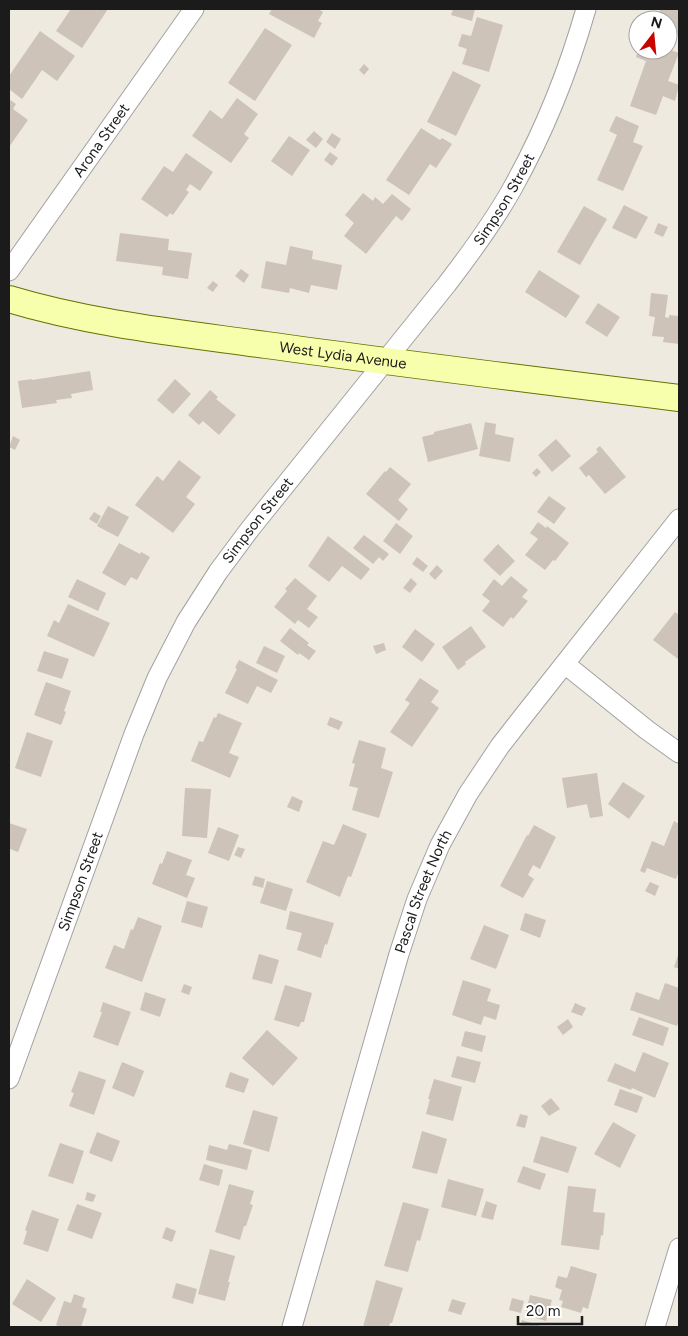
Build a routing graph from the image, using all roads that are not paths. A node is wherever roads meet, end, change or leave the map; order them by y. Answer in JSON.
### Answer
{"nodes":[{"id":1,"x":194,"y":9,"type":"edge"},
{"id":2,"x":586,"y":9,"type":"edge"},
{"id":3,"x":9,"y":271,"type":"edge"},
{"id":4,"x":9,"y":299,"type":"edge"},
{"id":5,"x":385,"y":362,"type":"junction"},
{"id":6,"x":679,"y":398,"type":"edge"},
{"id":7,"x":679,"y":519,"type":"edge"},
{"id":8,"x":565,"y":664,"type":"junction"},
{"id":9,"x":679,"y":753,"type":"edge"},
{"id":10,"x":9,"y":1078,"type":"edge"},
{"id":11,"x":679,"y":1248,"type":"edge"},
{"id":12,"x":292,"y":1327,"type":"edge"},
{"id":13,"x":655,"y":1327,"type":"edge"}],
"edges":[{"from":1,"to":3,"type":"street","name":"Arona Street"},
{"from":2,"to":5,"type":"street","name":"Simpson Street"},
{"from":4,"to":5,"type":"street","name":"West Lydia Avenue"},
{"from":5,"to":6,"type":"street","name":"West Lydia Avenue"},
{"from":5,"to":10,"type":"street","name":"Simpson Street"},
{"from":7,"to":8,"type":"street","name":"Pascal Street North"},
{"from":8,"to":9,"type":"street"},
{"from":8,"to":12,"type":"street","name":"Pascal Street North"},
{"from":11,"to":13,"type":"street"}]}
